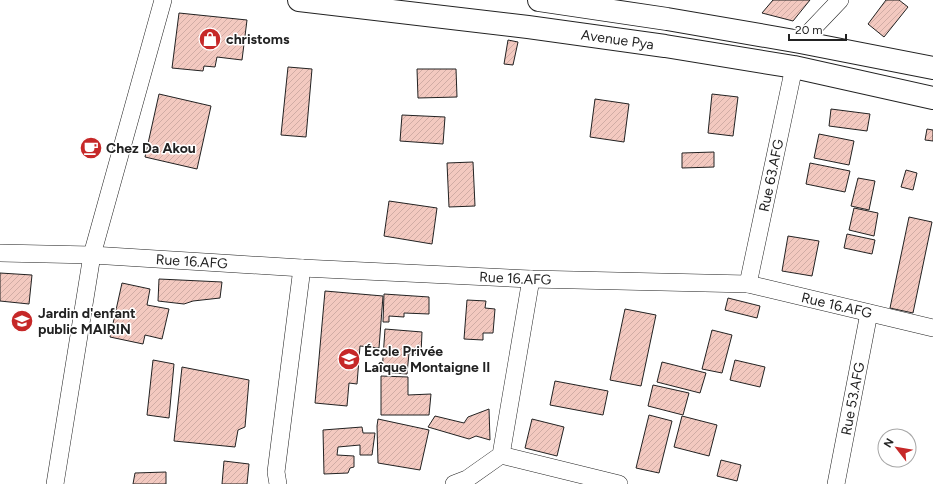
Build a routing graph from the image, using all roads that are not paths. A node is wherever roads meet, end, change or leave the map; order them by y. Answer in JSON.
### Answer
{"nodes":[{"id":1,"x":163,"y":0,"type":"edge"},
{"id":2,"x":299,"y":0,"type":"edge"},
{"id":3,"x":533,"y":0,"type":"edge"},
{"id":4,"x":539,"y":0,"type":"edge"},
{"id":5,"x":840,"y":0,"type":"edge"},
{"id":6,"x":528,"y":26,"type":"junction"},
{"id":7,"x":800,"y":42,"type":"junction"},
{"id":8,"x":794,"y":67,"type":"junction"},
{"id":9,"x":933,"y":68,"type":"edge"},
{"id":10,"x":933,"y":98,"type":"edge"},
{"id":11,"x":0,"y":253,"type":"edge"},
{"id":12,"x":92,"y":255,"type":"junction"},
{"id":13,"x":302,"y":268,"type":"junction"},
{"id":14,"x":531,"y":279,"type":"junction"},
{"id":15,"x":748,"y":284,"type":"junction"},
{"id":16,"x":869,"y":313,"type":"junction"},
{"id":17,"x":933,"y":328,"type":"edge"},
{"id":18,"x":501,"y":455,"type":"junction"},
{"id":19,"x":55,"y":484,"type":"edge"},
{"id":20,"x":278,"y":484,"type":"edge"},
{"id":21,"x":454,"y":484,"type":"edge"},
{"id":22,"x":619,"y":484,"type":"edge"},
{"id":23,"x":836,"y":484,"type":"edge"}],
"edges":[{"from":1,"to":12,"type":"street"},
{"from":2,"to":6,"type":"main road","name":"Avenue Pya"},
{"from":3,"to":6,"type":"main road"},
{"from":4,"to":7,"type":"main road","name":"Avenue Pya"},
{"from":5,"to":7,"type":"street"},
{"from":6,"to":8,"type":"main road","name":"Avenue Pya"},
{"from":7,"to":8,"type":"main road"},
{"from":7,"to":9,"type":"main road","name":"Avenue Pya"},
{"from":8,"to":10,"type":"main road","name":"Avenue Pya"},
{"from":8,"to":15,"type":"street","name":"Rue 63.AFG"},
{"from":11,"to":12,"type":"street","name":"Rue 16.AFG"},
{"from":12,"to":13,"type":"street","name":"Rue 16.AFG"},
{"from":12,"to":19,"type":"street"},
{"from":13,"to":14,"type":"street","name":"Rue 16.AFG"},
{"from":13,"to":20,"type":"street"},
{"from":14,"to":15,"type":"street","name":"Rue 16.AFG"},
{"from":14,"to":18,"type":"street"},
{"from":15,"to":16,"type":"street","name":"Rue 16.AFG"},
{"from":16,"to":17,"type":"street","name":"Rue 16.AFG"},
{"from":16,"to":23,"type":"street","name":"Rue 53.AFG"},
{"from":18,"to":21,"type":"street"},
{"from":18,"to":22,"type":"street"}]}
